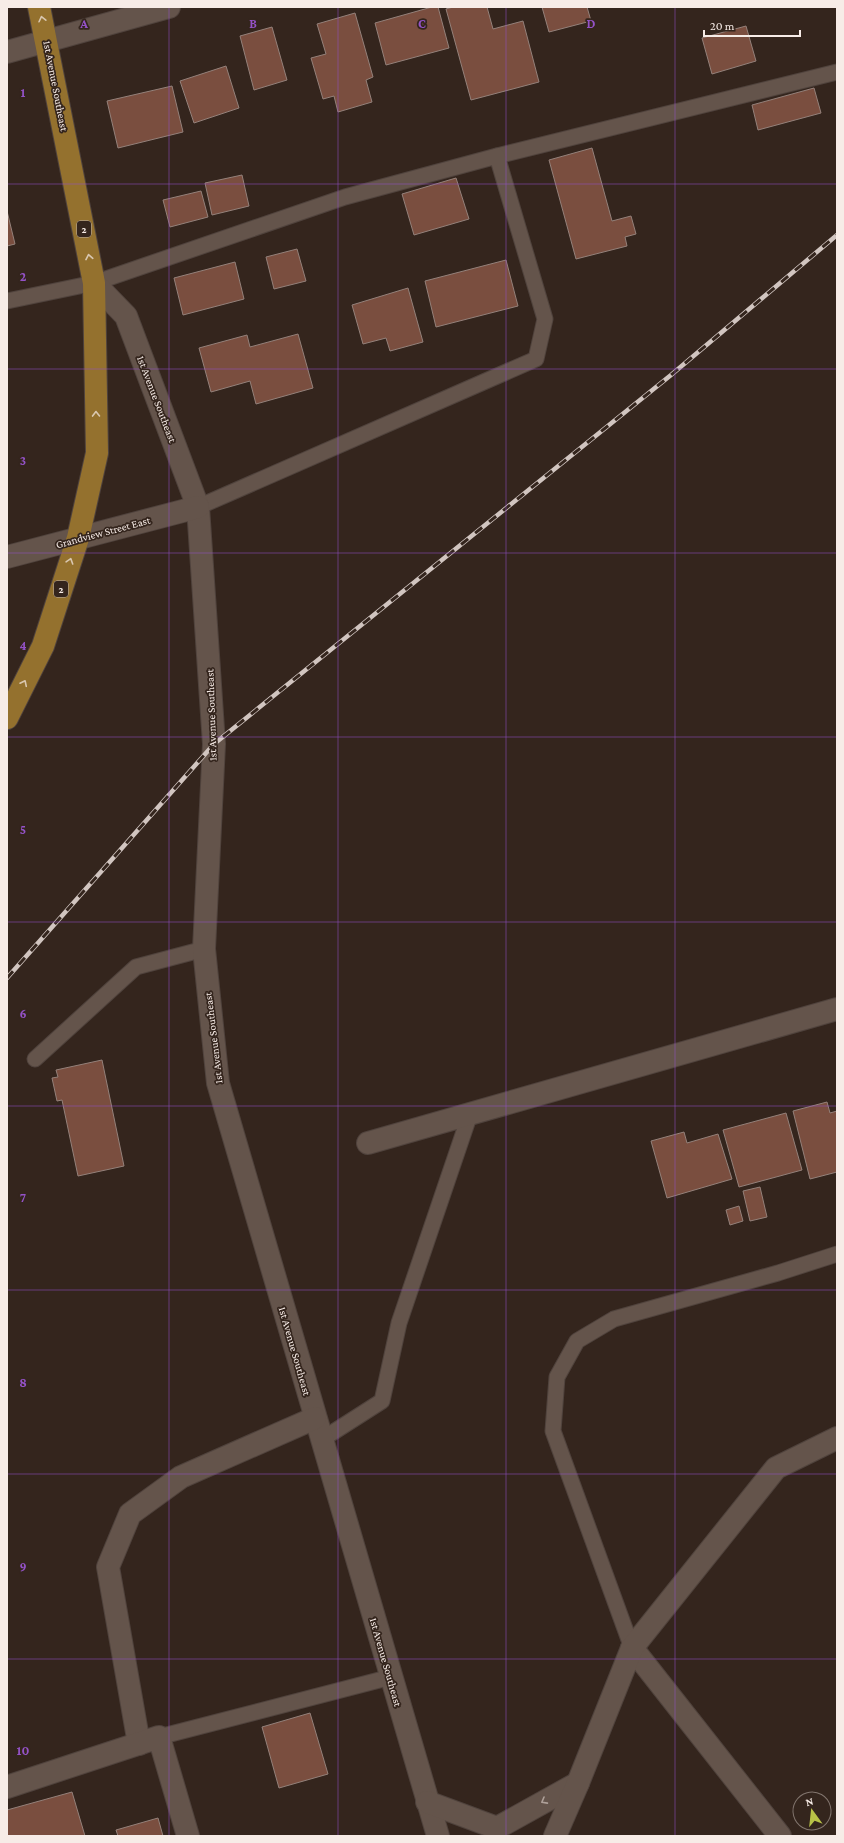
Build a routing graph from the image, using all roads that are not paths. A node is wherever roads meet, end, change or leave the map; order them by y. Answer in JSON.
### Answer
{"nodes":[{"id":1,"x":40,"y":7,"type":"edge"},
{"id":2,"x":169,"y":7,"type":"edge"},
{"id":3,"x":48,"y":41,"type":"junction"},
{"id":4,"x":7,"y":52,"type":"edge"},
{"id":5,"x":837,"y":72,"type":"edge"},
{"id":6,"x":497,"y":156,"type":"junction"},
{"id":7,"x":94,"y":283,"type":"junction"},
{"id":8,"x":7,"y":301,"type":"edge"},
{"id":9,"x":198,"y":507,"type":"junction"},
{"id":10,"x":78,"y":538,"type":"junction"},
{"id":11,"x":7,"y":558,"type":"edge"},
{"id":12,"x":7,"y":718,"type":"edge"},
{"id":13,"x":204,"y":949,"type":"junction"},
{"id":14,"x":837,"y":1008,"type":"edge"},
{"id":15,"x":35,"y":1059,"type":"dead end"},
{"id":16,"x":470,"y":1114,"type":"junction"},
{"id":17,"x":368,"y":1142,"type":"dead end"},
{"id":18,"x":837,"y":1254,"type":"edge"},
{"id":19,"x":315,"y":1418,"type":"junction"},
{"id":20,"x":837,"y":1438,"type":"edge"},
{"id":21,"x":321,"y":1440,"type":"junction"},
{"id":22,"x":632,"y":1648,"type":"junction"},
{"id":23,"x":391,"y":1677,"type":"junction"},
{"id":24,"x":149,"y":1740,"type":"junction"},
{"id":25,"x":578,"y":1782,"type":"junction"},
{"id":26,"x":7,"y":1787,"type":"edge"},
{"id":27,"x":427,"y":1802,"type":"junction"},
{"id":28,"x":188,"y":1836,"type":"edge"},
{"id":29,"x":438,"y":1836,"type":"edge"},
{"id":30,"x":554,"y":1836,"type":"edge"},
{"id":31,"x":780,"y":1836,"type":"edge"}],
"edges":[{"from":3,"to":1,"type":"main road","name":"1st Avenue Southeast","number":"2","one_way":true},
{"from":2,"to":3,"type":"street"},
{"from":3,"to":4,"type":"street"},
{"from":7,"to":3,"type":"main road","name":"1st Avenue Southeast","number":"2","one_way":true},
{"from":5,"to":6,"type":"lane"},
{"from":6,"to":7,"type":"lane"},
{"from":6,"to":9,"type":"lane"},
{"from":7,"to":8,"type":"lane"},
{"from":7,"to":9,"type":"street","name":"1st Avenue Southeast"},
{"from":10,"to":7,"type":"main road","name":"1st Avenue Southeast","number":"2","one_way":true},
{"from":9,"to":10,"type":"street","name":"Grandview Street East"},
{"from":9,"to":13,"type":"street","name":"1st Avenue Southeast"},
{"from":10,"to":11,"type":"street","name":"Grandview Street East"},
{"from":12,"to":10,"type":"main road","name":"1st Avenue Southeast","number":"2","one_way":true},
{"from":13,"to":15,"type":"lane"},
{"from":13,"to":19,"type":"street","name":"1st Avenue Southeast"},
{"from":14,"to":16,"type":"street"},
{"from":16,"to":17,"type":"street"},
{"from":16,"to":21,"type":"lane"},
{"from":18,"to":22,"type":"lane"},
{"from":19,"to":21,"type":"street","name":"1st Avenue Southeast"},
{"from":19,"to":24,"type":"street"},
{"from":20,"to":22,"type":"street"},
{"from":21,"to":23,"type":"street","name":"1st Avenue Southeast"},
{"from":22,"to":25,"type":"street"},
{"from":22,"to":31,"type":"street"},
{"from":23,"to":24,"type":"lane"},
{"from":23,"to":27,"type":"street","name":"1st Avenue Southeast"},
{"from":24,"to":26,"type":"street"},
{"from":24,"to":28,"type":"street"},
{"from":25,"to":27,"type":"street","one_way":true},
{"from":25,"to":30,"type":"street"},
{"from":27,"to":29,"type":"street","name":"1st Avenue Southeast"}]}
